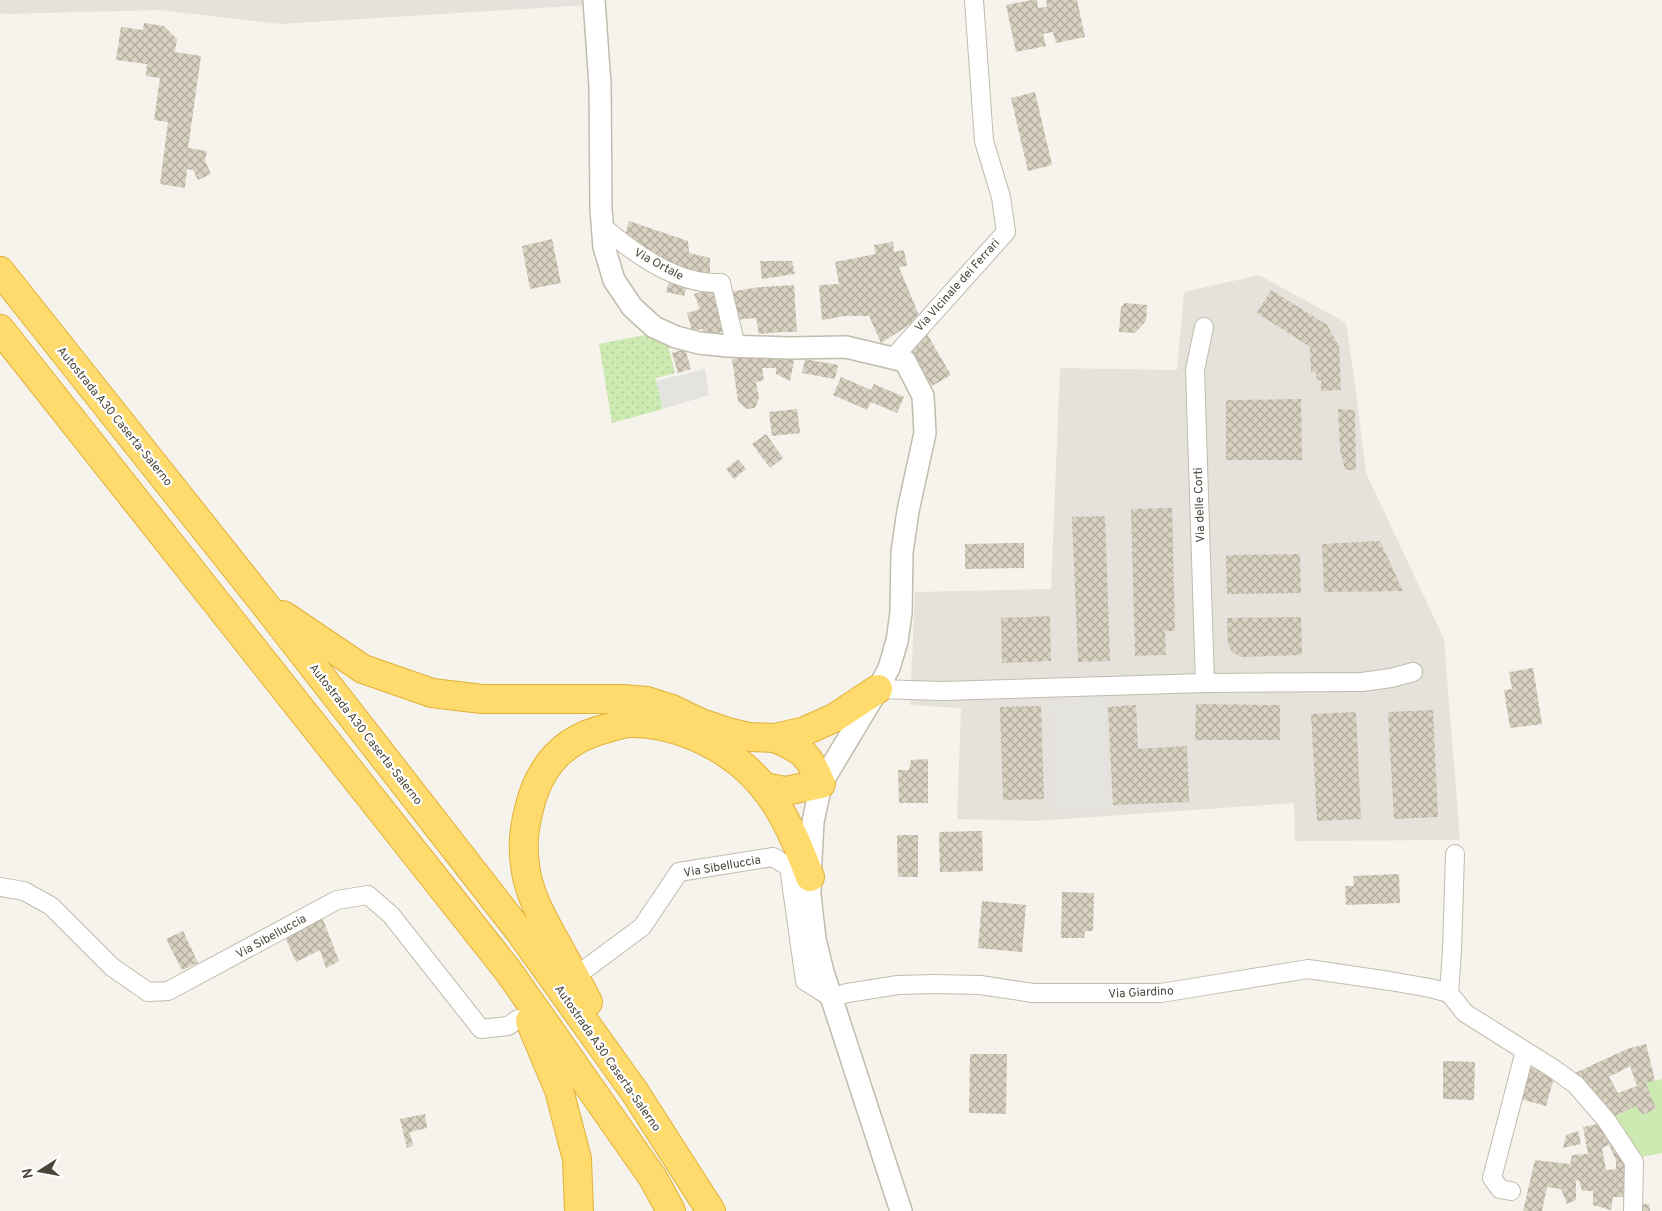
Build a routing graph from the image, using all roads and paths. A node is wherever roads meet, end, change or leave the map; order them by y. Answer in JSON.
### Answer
{"nodes":[{"id":1,"x":594,"y":0,"type":"edge"},
{"id":2,"x":974,"y":0,"type":"edge"},
{"id":3,"x":603,"y":227,"type":"junction"},
{"id":4,"x":0,"y":271,"type":"edge"},
{"id":5,"x":1204,"y":327,"type":"dead end"},
{"id":6,"x":0,"y":330,"type":"edge"},
{"id":7,"x":736,"y":346,"type":"junction"},
{"id":8,"x":893,"y":358,"type":"junction"},
{"id":9,"x":263,"y":602,"type":"junction"},
{"id":10,"x":1413,"y":672,"type":"dead end"},
{"id":11,"x":1205,"y":684,"type":"junction"},
{"id":12,"x":878,"y":688,"type":"junction"},
{"id":13,"x":775,"y":738,"type":"junction"},
{"id":14,"x":820,"y":784,"type":"junction"},
{"id":15,"x":764,"y":787,"type":"junction"},
{"id":16,"x":1455,"y":854,"type":"dead end"},
{"id":17,"x":810,"y":876,"type":"junction"},
{"id":18,"x":0,"y":887,"type":"edge"},
{"id":19,"x":509,"y":972,"type":"junction"},
{"id":20,"x":580,"y":973,"type":"dead end"},
{"id":21,"x":1449,"y":993,"type":"junction"},
{"id":22,"x":832,"y":998,"type":"junction"},
{"id":23,"x":518,"y":1019,"type":"dead end"},
{"id":24,"x":1525,"y":1052,"type":"junction"},
{"id":25,"x":634,"y":1091,"type":"junction"},
{"id":26,"x":1511,"y":1191,"type":"dead end"},
{"id":27,"x":579,"y":1211,"type":"edge"},
{"id":28,"x":671,"y":1211,"type":"edge"},
{"id":29,"x":711,"y":1211,"type":"edge"},
{"id":30,"x":901,"y":1211,"type":"edge"},
{"id":31,"x":1633,"y":1211,"type":"edge"}],
"edges":[{"from":1,"to":3,"type":"street"},
{"from":2,"to":8,"type":"street","name":"Via VIcinale dei Ferrari"},
{"from":3,"to":7,"type":"street","name":"Via Ortale"},
{"from":3,"to":7,"type":"street"},
{"from":4,"to":9,"type":"highway","name":"Autostrada A30 Caserta-Salerno"},
{"from":5,"to":11,"type":"street","name":"Via delle Corti"},
{"from":6,"to":19,"type":"highway"},
{"from":7,"to":8,"type":"street"},
{"from":8,"to":12,"type":"street"},
{"from":9,"to":13,"type":"highway"},
{"from":9,"to":25,"type":"highway","name":"Autostrada A30 Caserta-Salerno"},
{"from":10,"to":11,"type":"street"},
{"from":11,"to":12,"type":"street"},
{"from":12,"to":13,"type":"highway"},
{"from":12,"to":14,"type":"street"},
{"from":13,"to":14,"type":"highway"},
{"from":14,"to":15,"type":"highway"},
{"from":14,"to":17,"type":"street"},
{"from":15,"to":17,"type":"highway"},
{"from":15,"to":25,"type":"highway"},
{"from":16,"to":21,"type":"street"},
{"from":17,"to":22,"type":"street"},
{"from":18,"to":23,"type":"street","name":"Via Sibelluccia"},
{"from":19,"to":27,"type":"highway"},
{"from":19,"to":28,"type":"highway"},
{"from":20,"to":22,"type":"street","name":"Via Sibelluccia"},
{"from":21,"to":22,"type":"street","name":"Via Giardino"},
{"from":21,"to":24,"type":"street"},
{"from":22,"to":30,"type":"street"},
{"from":24,"to":26,"type":"street"},
{"from":24,"to":31,"type":"street"},
{"from":25,"to":29,"type":"highway","name":"Autostrada A30 Caserta-Salerno"}]}
